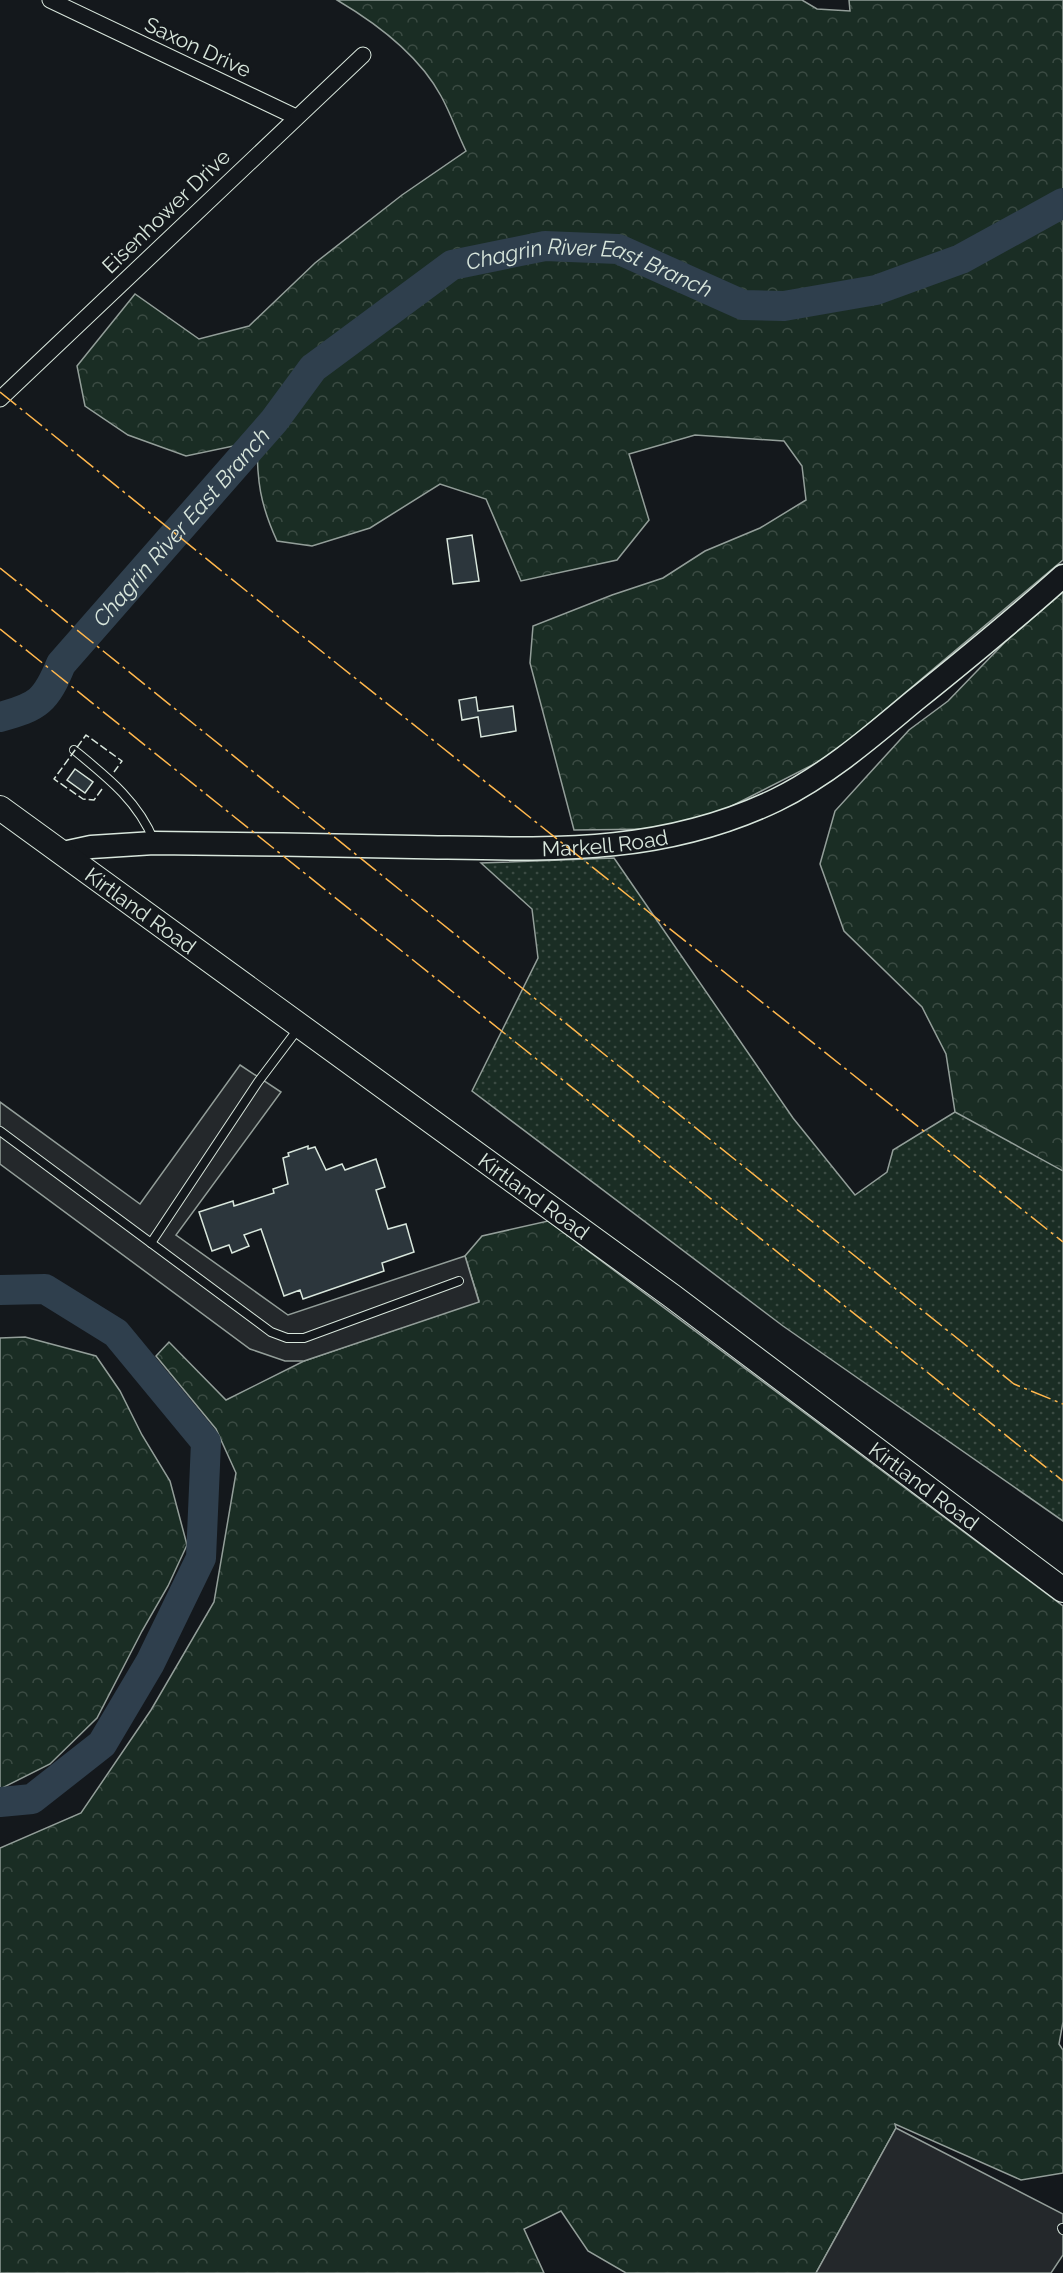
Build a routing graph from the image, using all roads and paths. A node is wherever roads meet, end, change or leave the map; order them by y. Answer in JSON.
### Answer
{"nodes":[{"id":1,"x":50,"y":0,"type":"edge"},
{"id":2,"x":363,"y":55,"type":"dead end"},
{"id":3,"x":296,"y":117,"type":"junction"},
{"id":4,"x":0,"y":399,"type":"edge"},
{"id":5,"x":1063,"y":576,"type":"edge"},
{"id":6,"x":74,"y":750,"type":"dead end"},
{"id":7,"x":0,"y":808,"type":"edge"},
{"id":8,"x":154,"y":843,"type":"junction"},
{"id":9,"x":63,"y":854,"type":"junction"},
{"id":10,"x":300,"y":1027,"type":"junction"},
{"id":11,"x":0,"y":1131,"type":"edge"},
{"id":12,"x":151,"y":1243,"type":"junction"},
{"id":13,"x":459,"y":1281,"type":"dead end"},
{"id":14,"x":1063,"y":1590,"type":"edge"}],
"edges":[{"from":1,"to":3,"type":"street","name":"Saxon Drive"},
{"from":2,"to":3,"type":"street","name":"Eisenhower Drive"},
{"from":3,"to":4,"type":"street","name":"Eisenhower Drive"},
{"from":5,"to":8,"type":"street","name":"Markell Road"},
{"from":6,"to":8,"type":"lane"},
{"from":7,"to":9,"type":"main road","name":"Kirtland Road"},
{"from":8,"to":9,"type":"street","name":"Markell Road"},
{"from":9,"to":10,"type":"main road","name":"Kirtland Road"},
{"from":10,"to":12,"type":"lane"},
{"from":10,"to":14,"type":"main road","name":"Kirtland Road"},
{"from":11,"to":12,"type":"lane"},
{"from":12,"to":13,"type":"lane"}]}
